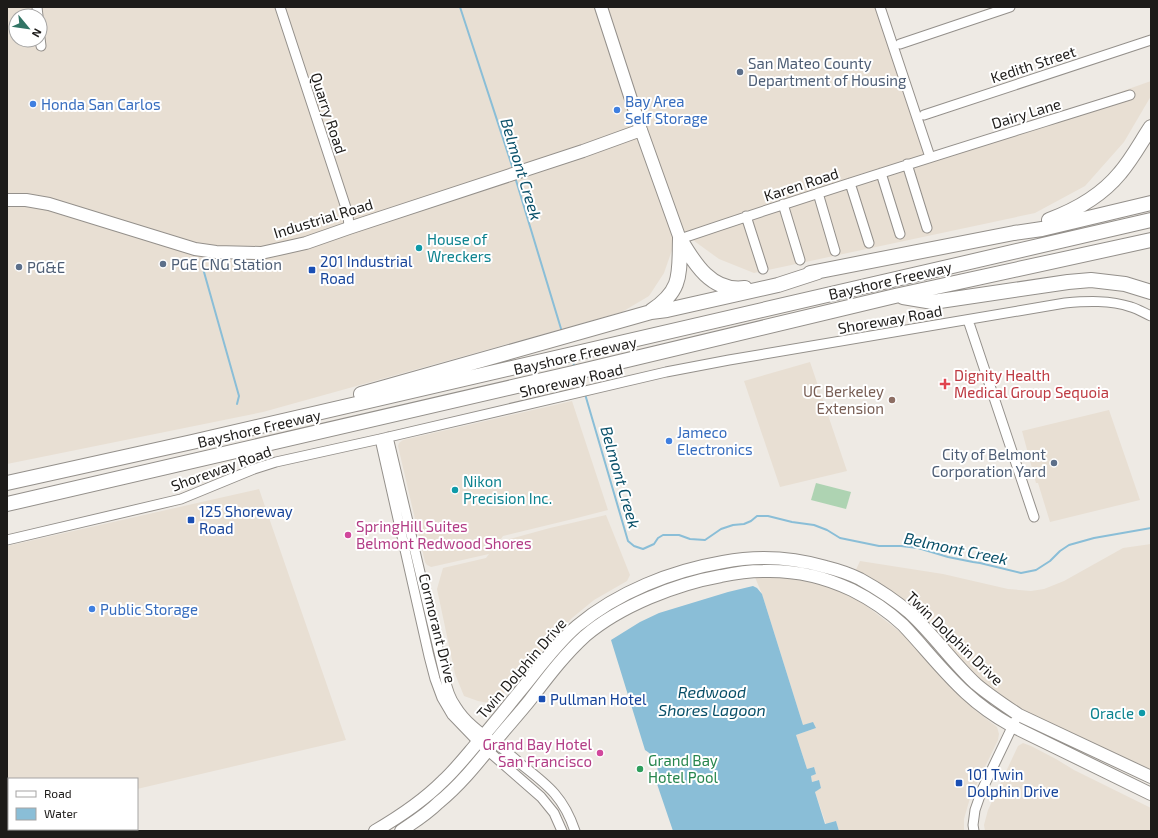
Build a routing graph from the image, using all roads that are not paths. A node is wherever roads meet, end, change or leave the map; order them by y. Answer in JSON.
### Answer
{"nodes":[{"id":1,"x":280,"y":7,"type":"edge"},
{"id":2,"x":601,"y":7,"type":"edge"},
{"id":3,"x":880,"y":7,"type":"edge"},
{"id":4,"x":1010,"y":7,"type":"edge"},
{"id":5,"x":1151,"y":40,"type":"edge"},
{"id":6,"x":900,"y":44,"type":"dead end"},
{"id":7,"x":1130,"y":95,"type":"dead end"},
{"id":8,"x":924,"y":115,"type":"dead end"},
{"id":9,"x":1151,"y":127,"type":"edge"},
{"id":10,"x":641,"y":130,"type":"junction"},
{"id":11,"x":930,"y":157,"type":"junction"},
{"id":12,"x":907,"y":164,"type":"junction"},
{"id":13,"x":881,"y":173,"type":"junction"},
{"id":14,"x":850,"y":183,"type":"junction"},
{"id":15,"x":818,"y":193,"type":"junction"},
{"id":16,"x":7,"y":200,"type":"edge"},
{"id":17,"x":1151,"y":202,"type":"edge"},
{"id":18,"x":783,"y":204,"type":"junction"},
{"id":19,"x":746,"y":216,"type":"junction"},
{"id":20,"x":1151,"y":220,"type":"edge"},
{"id":21,"x":349,"y":228,"type":"junction"},
{"id":22,"x":927,"y":228,"type":"dead end"},
{"id":23,"x":1014,"y":233,"type":"junction"},
{"id":24,"x":900,"y":234,"type":"dead end"},
{"id":25,"x":680,"y":239,"type":"junction"},
{"id":26,"x":1151,"y":240,"type":"edge"},
{"id":27,"x":869,"y":242,"type":"dead end"},
{"id":28,"x":835,"y":251,"type":"dead end"},
{"id":29,"x":800,"y":260,"type":"dead end"},
{"id":30,"x":763,"y":269,"type":"dead end"},
{"id":31,"x":818,"y":272,"type":"junction"},
{"id":32,"x":1151,"y":292,"type":"edge"},
{"id":33,"x":895,"y":296,"type":"junction"},
{"id":34,"x":650,"y":312,"type":"junction"},
{"id":35,"x":1151,"y":316,"type":"edge"},
{"id":36,"x":968,"y":320,"type":"junction"},
{"id":37,"x":277,"y":422,"type":"junction"},
{"id":38,"x":384,"y":438,"type":"junction"},
{"id":39,"x":7,"y":483,"type":"edge"},
{"id":40,"x":47,"y":494,"type":"junction"},
{"id":41,"x":7,"y":504,"type":"edge"},
{"id":42,"x":7,"y":507,"type":"edge"},
{"id":43,"x":1034,"y":517,"type":"dead end"},
{"id":44,"x":7,"y":540,"type":"edge"},
{"id":45,"x":1019,"y":714,"type":"junction"},
{"id":46,"x":1012,"y":726,"type":"junction"},
{"id":47,"x":486,"y":743,"type":"junction"},
{"id":48,"x":1151,"y":777,"type":"edge"},
{"id":49,"x":1151,"y":794,"type":"edge"},
{"id":50,"x":375,"y":831,"type":"edge"},
{"id":51,"x":401,"y":831,"type":"edge"},
{"id":52,"x":562,"y":831,"type":"edge"},
{"id":53,"x":575,"y":831,"type":"edge"},
{"id":54,"x":974,"y":831,"type":"edge"}],
"edges":[{"from":1,"to":21,"type":"street","name":"Quarry Road"},
{"from":2,"to":10,"type":"main road"},
{"from":3,"to":11,"type":"street"},
{"from":4,"to":6,"type":"street"},
{"from":5,"to":8,"type":"street","name":"Kedith Street"},
{"from":7,"to":11,"type":"street","name":"Dairy Lane"},
{"from":9,"to":23,"type":"highway"},
{"from":10,"to":21,"type":"main road","name":"Industrial Road"},
{"from":10,"to":25,"type":"main road"},
{"from":11,"to":12,"type":"street","name":"Karen Road"},
{"from":12,"to":13,"type":"street","name":"Karen Road"},
{"from":12,"to":22,"type":"street"},
{"from":13,"to":14,"type":"street","name":"Karen Road"},
{"from":13,"to":24,"type":"street"},
{"from":14,"to":15,"type":"street","name":"Karen Road"},
{"from":14,"to":27,"type":"street"},
{"from":15,"to":18,"type":"street","name":"Karen Road"},
{"from":15,"to":28,"type":"street"},
{"from":16,"to":21,"type":"main road","name":"Industrial Road"},
{"from":17,"to":23,"type":"highway"},
{"from":18,"to":19,"type":"street","name":"Karen Road"},
{"from":18,"to":29,"type":"street"},
{"from":19,"to":25,"type":"street","name":"Karen Road"},
{"from":19,"to":30,"type":"street"},
{"from":20,"to":37,"type":"highway","name":"Bayshore Freeway"},
{"from":23,"to":31,"type":"highway"},
{"from":25,"to":31,"type":"highway"},
{"from":25,"to":34,"type":"highway"},
{"from":26,"to":33,"type":"highway","name":"Bayshore Freeway"},
{"from":31,"to":34,"type":"highway"},
{"from":32,"to":33,"type":"highway"},
{"from":33,"to":40,"type":"highway","name":"Bayshore Freeway"},
{"from":34,"to":37,"type":"highway"},
{"from":35,"to":36,"type":"street","name":"Shoreway Road"},
{"from":36,"to":38,"type":"street","name":"Shoreway Road"},
{"from":36,"to":43,"type":"street"},
{"from":37,"to":39,"type":"highway","name":"Bayshore Freeway"},
{"from":38,"to":44,"type":"street","name":"Shoreway Road"},
{"from":38,"to":47,"type":"street","name":"Cormorant Drive"},
{"from":40,"to":41,"type":"highway","name":"Bayshore Freeway"},
{"from":40,"to":42,"type":"highway"},
{"from":45,"to":46,"type":"street"},
{"from":45,"to":47,"type":"main road","name":"Twin Dolphin Drive"},
{"from":45,"to":48,"type":"main road","name":"Twin Dolphin Drive"},
{"from":46,"to":47,"type":"main road","name":"Twin Dolphin Drive"},
{"from":46,"to":49,"type":"main road","name":"Twin Dolphin Drive"},
{"from":46,"to":54,"type":"street"},
{"from":47,"to":50,"type":"main road","name":"Twin Dolphin Drive"},
{"from":47,"to":51,"type":"main road","name":"Twin Dolphin Drive"},
{"from":47,"to":52,"type":"street"},
{"from":47,"to":53,"type":"street"}]}
